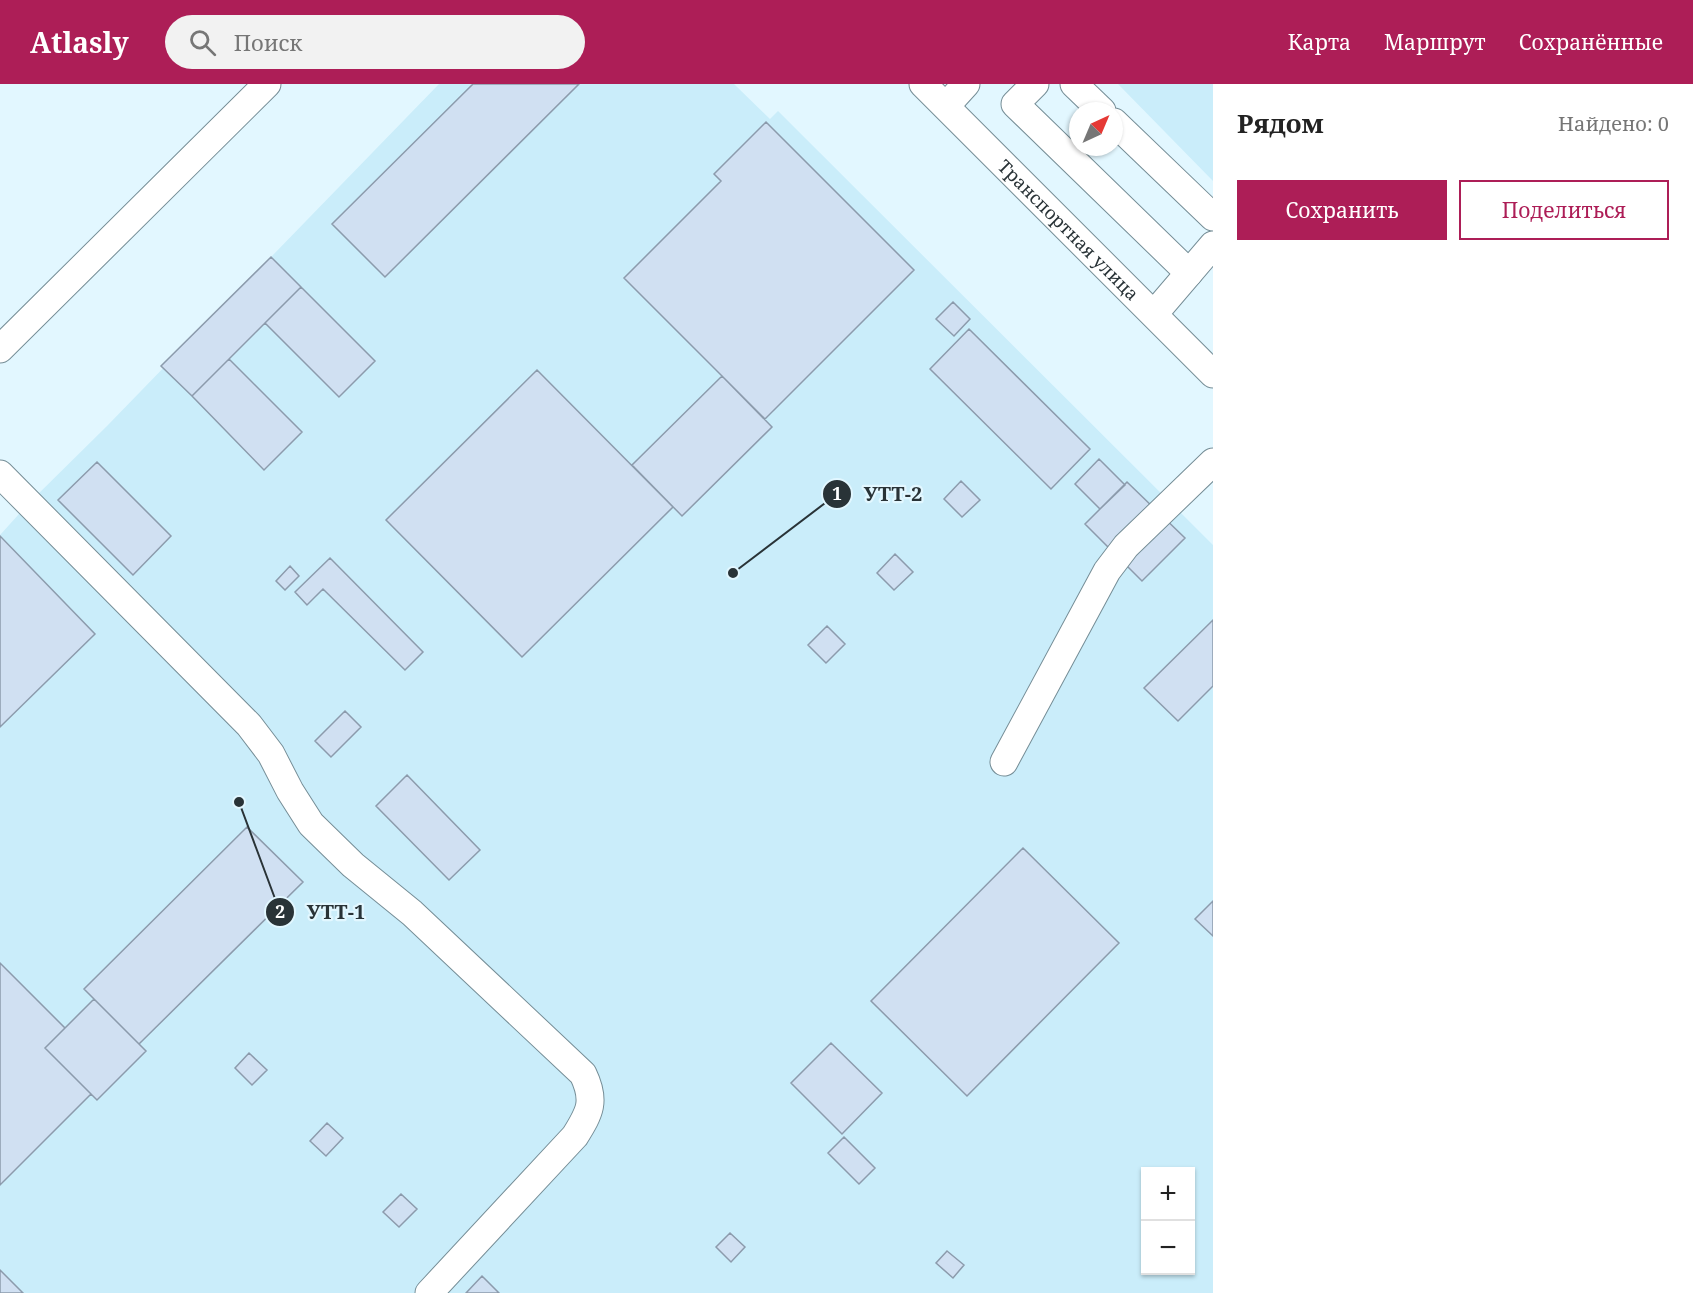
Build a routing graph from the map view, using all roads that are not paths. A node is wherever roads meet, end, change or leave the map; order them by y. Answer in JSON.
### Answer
{"nodes":[{"id":1,"x":267,"y":84,"type":"edge"},
{"id":2,"x":923,"y":84,"type":"edge"},
{"id":3,"x":966,"y":84,"type":"edge"},
{"id":4,"x":1035,"y":84,"type":"edge"},
{"id":5,"x":1074,"y":84,"type":"edge"},
{"id":6,"x":1093,"y":102,"type":"edge"},
{"id":7,"x":946,"y":106,"type":"junction"},
{"id":8,"x":1123,"y":131,"type":"edge"},
{"id":9,"x":1213,"y":217,"type":"edge"},
{"id":10,"x":1213,"y":245,"type":"edge"},
{"id":11,"x":1189,"y":273,"type":"junction"},
{"id":12,"x":1154,"y":314,"type":"junction"},
{"id":13,"x":0,"y":349,"type":"edge"},
{"id":14,"x":1213,"y":374,"type":"edge"},
{"id":15,"x":1213,"y":462,"type":"edge"},
{"id":16,"x":0,"y":474,"type":"edge"},
{"id":17,"x":1004,"y":762,"type":"dead end"},
{"id":18,"x":429,"y":1293,"type":"edge"}],
"edges":[{"from":1,"to":13,"type":"street"},
{"from":2,"to":7,"type":"street","name":"Транспортная улица"},
{"from":3,"to":7,"type":"street"},
{"from":4,"to":11,"type":"street"},
{"from":5,"to":6,"type":"street"},
{"from":7,"to":12,"type":"street","name":"Транспортная улица"},
{"from":8,"to":9,"type":"street"},
{"from":10,"to":11,"type":"street"},
{"from":11,"to":12,"type":"street"},
{"from":12,"to":14,"type":"street","name":"Транспортная улица"},
{"from":15,"to":17,"type":"street"},
{"from":16,"to":18,"type":"street"}]}
